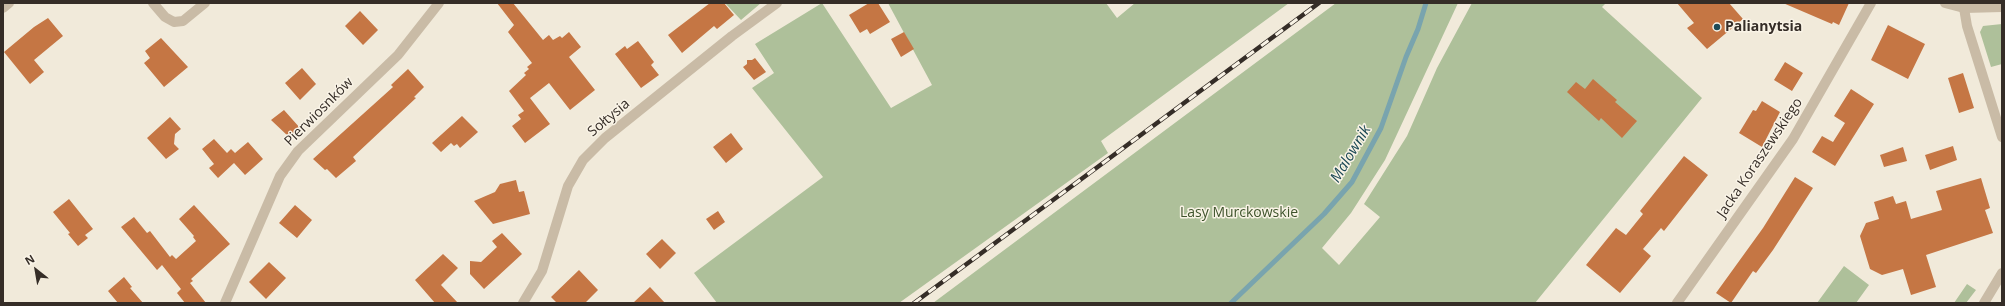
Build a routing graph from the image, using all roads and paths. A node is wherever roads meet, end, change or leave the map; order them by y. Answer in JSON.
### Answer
{"nodes":[{"id":1,"x":9,"y":3,"type":"edge"},
{"id":2,"x":153,"y":3,"type":"edge"},
{"id":3,"x":205,"y":3,"type":"edge"},
{"id":4,"x":439,"y":3,"type":"edge"},
{"id":5,"x":777,"y":3,"type":"edge"},
{"id":6,"x":1871,"y":3,"type":"edge"},
{"id":7,"x":1946,"y":3,"type":"edge"},
{"id":8,"x":2002,"y":7,"type":"edge"},
{"id":9,"x":3,"y":8,"type":"edge"},
{"id":10,"x":1964,"y":8,"type":"junction"},
{"id":11,"x":2002,"y":137,"type":"edge"},
{"id":12,"x":2002,"y":273,"type":"edge"},
{"id":13,"x":225,"y":303,"type":"edge"},
{"id":14,"x":523,"y":303,"type":"edge"},
{"id":15,"x":1677,"y":303,"type":"edge"},
{"id":16,"x":1984,"y":303,"type":"edge"}],
"edges":[{"from":1,"to":9,"type":"street"},
{"from":2,"to":3,"type":"street"},
{"from":4,"to":13,"type":"street","name":"Pierwiosnków"},
{"from":5,"to":14,"type":"street","name":"Sołtysia"},
{"from":6,"to":15,"type":"street","name":"Jacka Koraszewskiego"},
{"from":7,"to":10,"type":"street"},
{"from":8,"to":10,"type":"street"},
{"from":10,"to":11,"type":"street"},
{"from":12,"to":16,"type":"street"}]}
